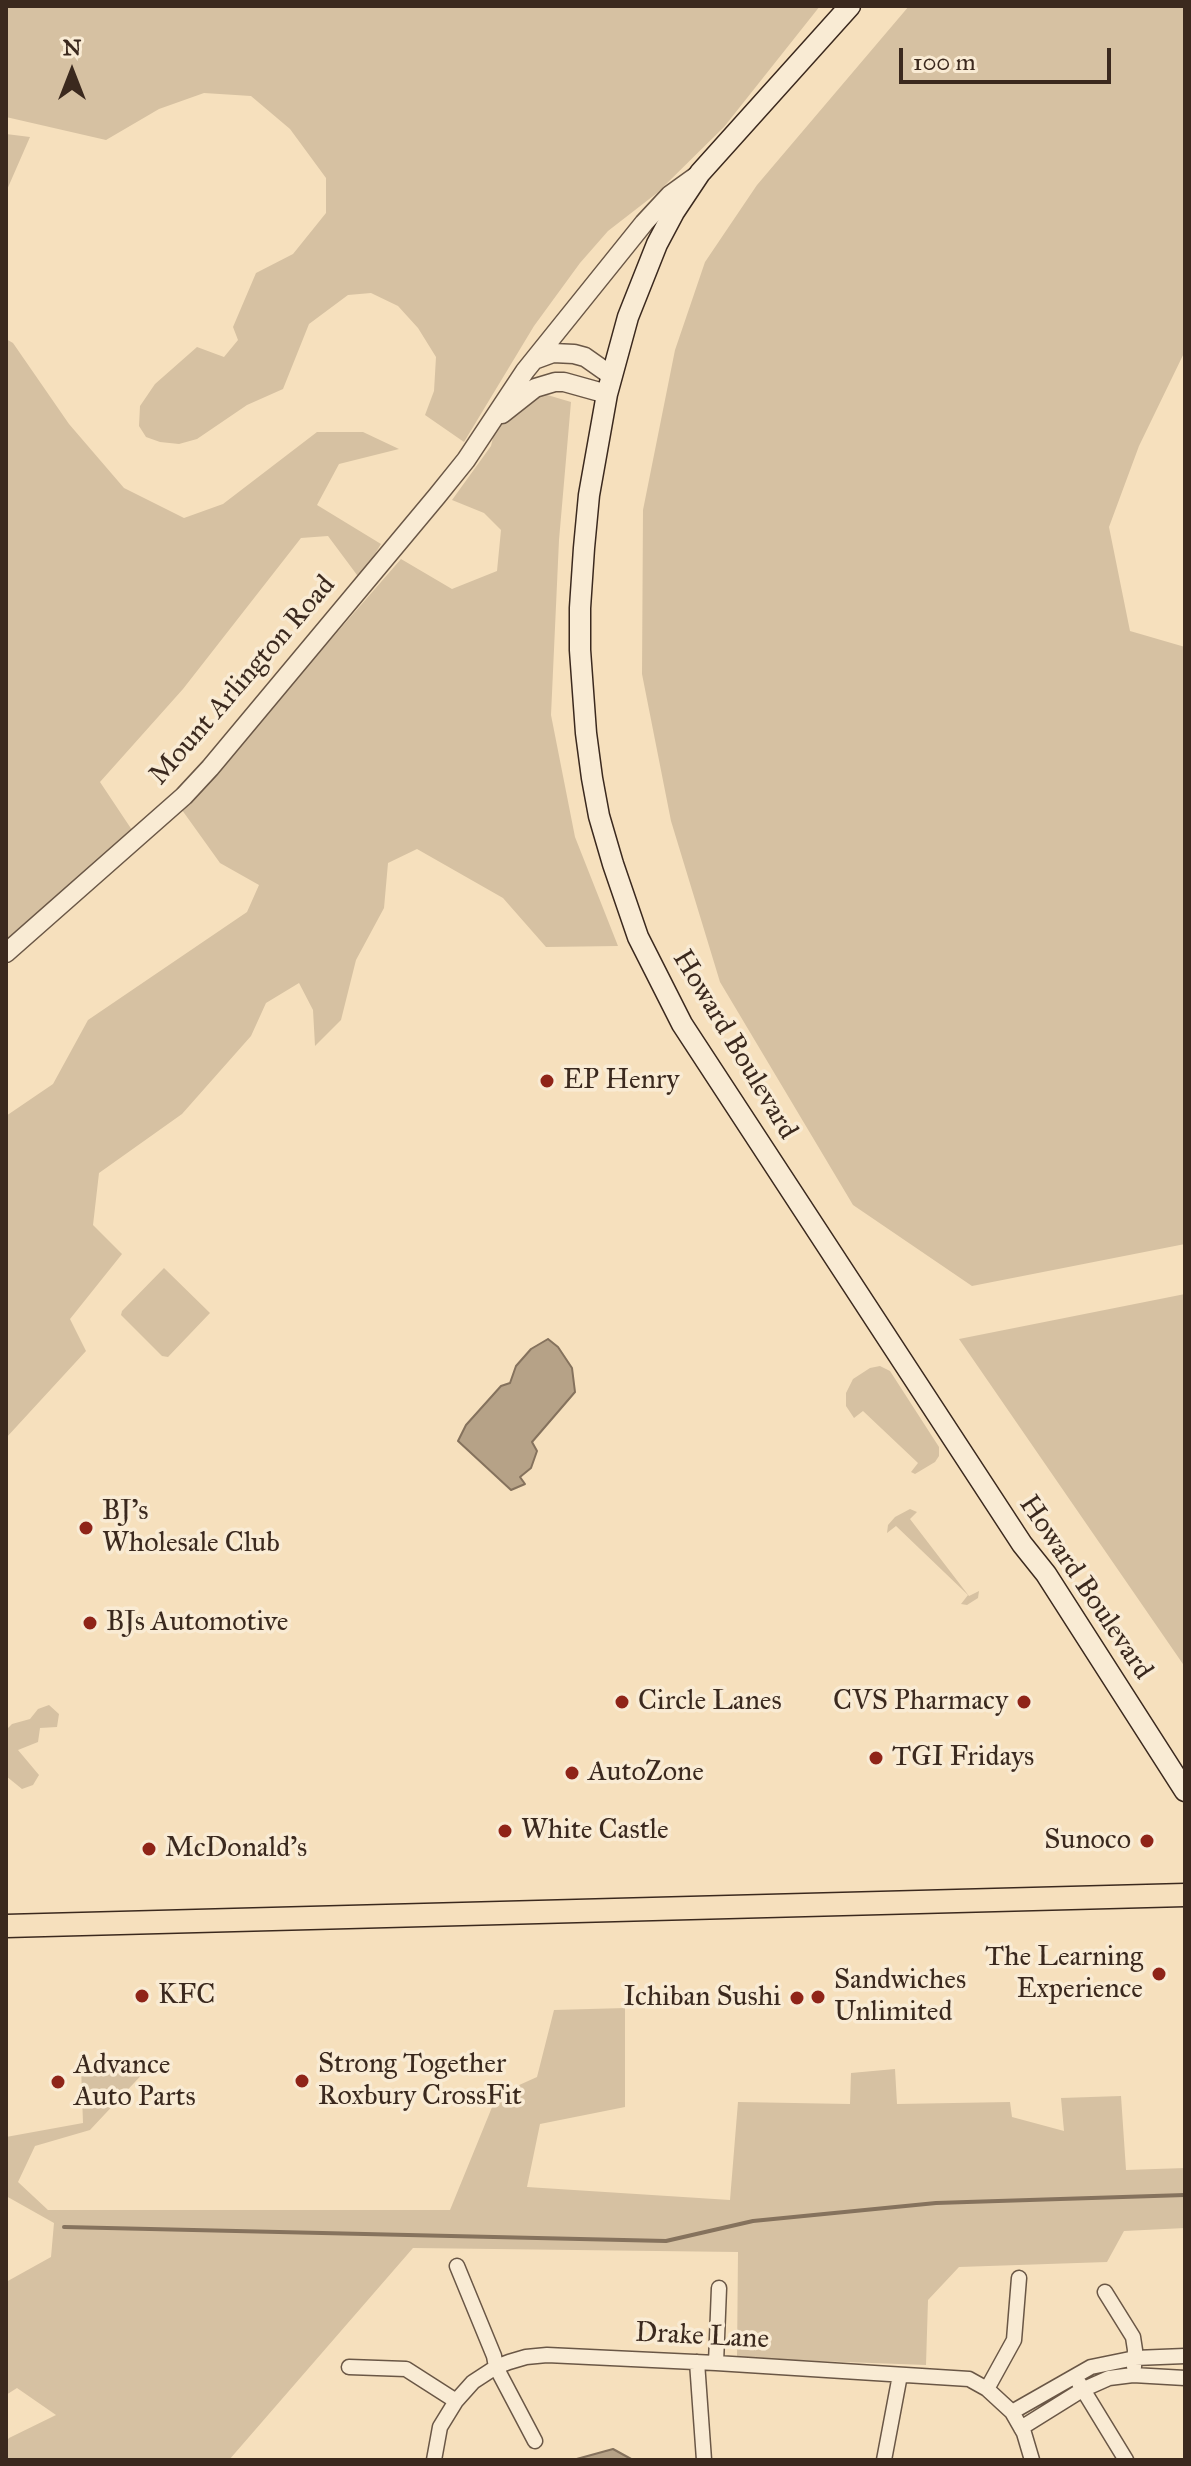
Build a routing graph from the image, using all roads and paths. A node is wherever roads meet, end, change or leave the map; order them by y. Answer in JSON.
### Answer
{"nodes":[{"id":1,"x":850,"y":6,"type":"edge"},
{"id":2,"x":700,"y":173,"type":"junction"},
{"id":3,"x":534,"y":360,"type":"junction"},
{"id":4,"x":610,"y":385,"type":"junction"},
{"id":5,"x":493,"y":420,"type":"junction"},
{"id":6,"x":6,"y":953,"type":"edge"},
{"id":7,"x":1185,"y":1791,"type":"edge"},
{"id":8,"x":1185,"y":1895,"type":"edge"},
{"id":9,"x":6,"y":1926,"type":"edge"},
{"id":10,"x":457,"y":2266,"type":"dead end"},
{"id":11,"x":1019,"y":2278,"type":"dead end"},
{"id":12,"x":719,"y":2288,"type":"dead end"},
{"id":13,"x":1105,"y":2292,"type":"dead end"},
{"id":14,"x":1185,"y":2356,"type":"edge"},
{"id":15,"x":1135,"y":2358,"type":"junction"},
{"id":16,"x":697,"y":2362,"type":"junction"},
{"id":17,"x":716,"y":2363,"type":"junction"},
{"id":18,"x":349,"y":2367,"type":"dead end"},
{"id":19,"x":496,"y":2367,"type":"junction"},
{"id":20,"x":900,"y":2375,"type":"junction"},
{"id":21,"x":1075,"y":2375,"type":"junction"},
{"id":22,"x":1133,"y":2375,"type":"junction"},
{"id":23,"x":1185,"y":2378,"type":"edge"},
{"id":24,"x":987,"y":2389,"type":"junction"},
{"id":25,"x":1082,"y":2390,"type":"junction"},
{"id":26,"x":456,"y":2401,"type":"junction"},
{"id":27,"x":1012,"y":2412,"type":"junction"},
{"id":28,"x":1021,"y":2428,"type":"junction"},
{"id":29,"x":535,"y":2441,"type":"dead end"},
{"id":30,"x":434,"y":2460,"type":"edge"},
{"id":31,"x":704,"y":2460,"type":"edge"},
{"id":32,"x":884,"y":2460,"type":"edge"},
{"id":33,"x":1032,"y":2460,"type":"edge"},
{"id":34,"x":1126,"y":2460,"type":"edge"}],
"edges":[{"from":1,"to":2,"type":"main road","name":"Howard Boulevard"},
{"from":2,"to":3,"type":"street","name":"Mount Arlington Road"},
{"from":2,"to":4,"type":"main road","name":"Howard Boulevard"},
{"from":3,"to":4,"type":"street"},
{"from":3,"to":5,"type":"street","name":"Mount Arlington Road"},
{"from":4,"to":5,"type":"street","name":"Mount Arlington Road"},
{"from":4,"to":7,"type":"main road","name":"Howard Boulevard"},
{"from":5,"to":6,"type":"street","name":"Mount Arlington Road"},
{"from":8,"to":9,"type":"main road"},
{"from":10,"to":19,"type":"street"},
{"from":11,"to":24,"type":"street"},
{"from":12,"to":17,"type":"street"},
{"from":13,"to":15,"type":"street"},
{"from":14,"to":15,"type":"street"},
{"from":15,"to":21,"type":"street"},
{"from":15,"to":22,"type":"street"},
{"from":16,"to":17,"type":"street","name":"Drake Lane"},
{"from":16,"to":19,"type":"street","name":"Drake Lane"},
{"from":16,"to":31,"type":"street"},
{"from":17,"to":20,"type":"street","name":"Drake Lane"},
{"from":18,"to":26,"type":"street"},
{"from":19,"to":26,"type":"street","name":"Drake Lane"},
{"from":19,"to":29,"type":"street"},
{"from":20,"to":24,"type":"street","name":"Drake Lane"},
{"from":20,"to":32,"type":"street"},
{"from":21,"to":25,"type":"street"},
{"from":21,"to":27,"type":"street"},
{"from":22,"to":23,"type":"street"},
{"from":22,"to":25,"type":"street"},
{"from":24,"to":27,"type":"street","name":"Drake Lane"},
{"from":25,"to":28,"type":"street"},
{"from":25,"to":34,"type":"street"},
{"from":26,"to":30,"type":"street","name":"Drake Lane"},
{"from":27,"to":28,"type":"street","name":"Drake Lane"},
{"from":28,"to":33,"type":"street","name":"Drake Lane"}]}
